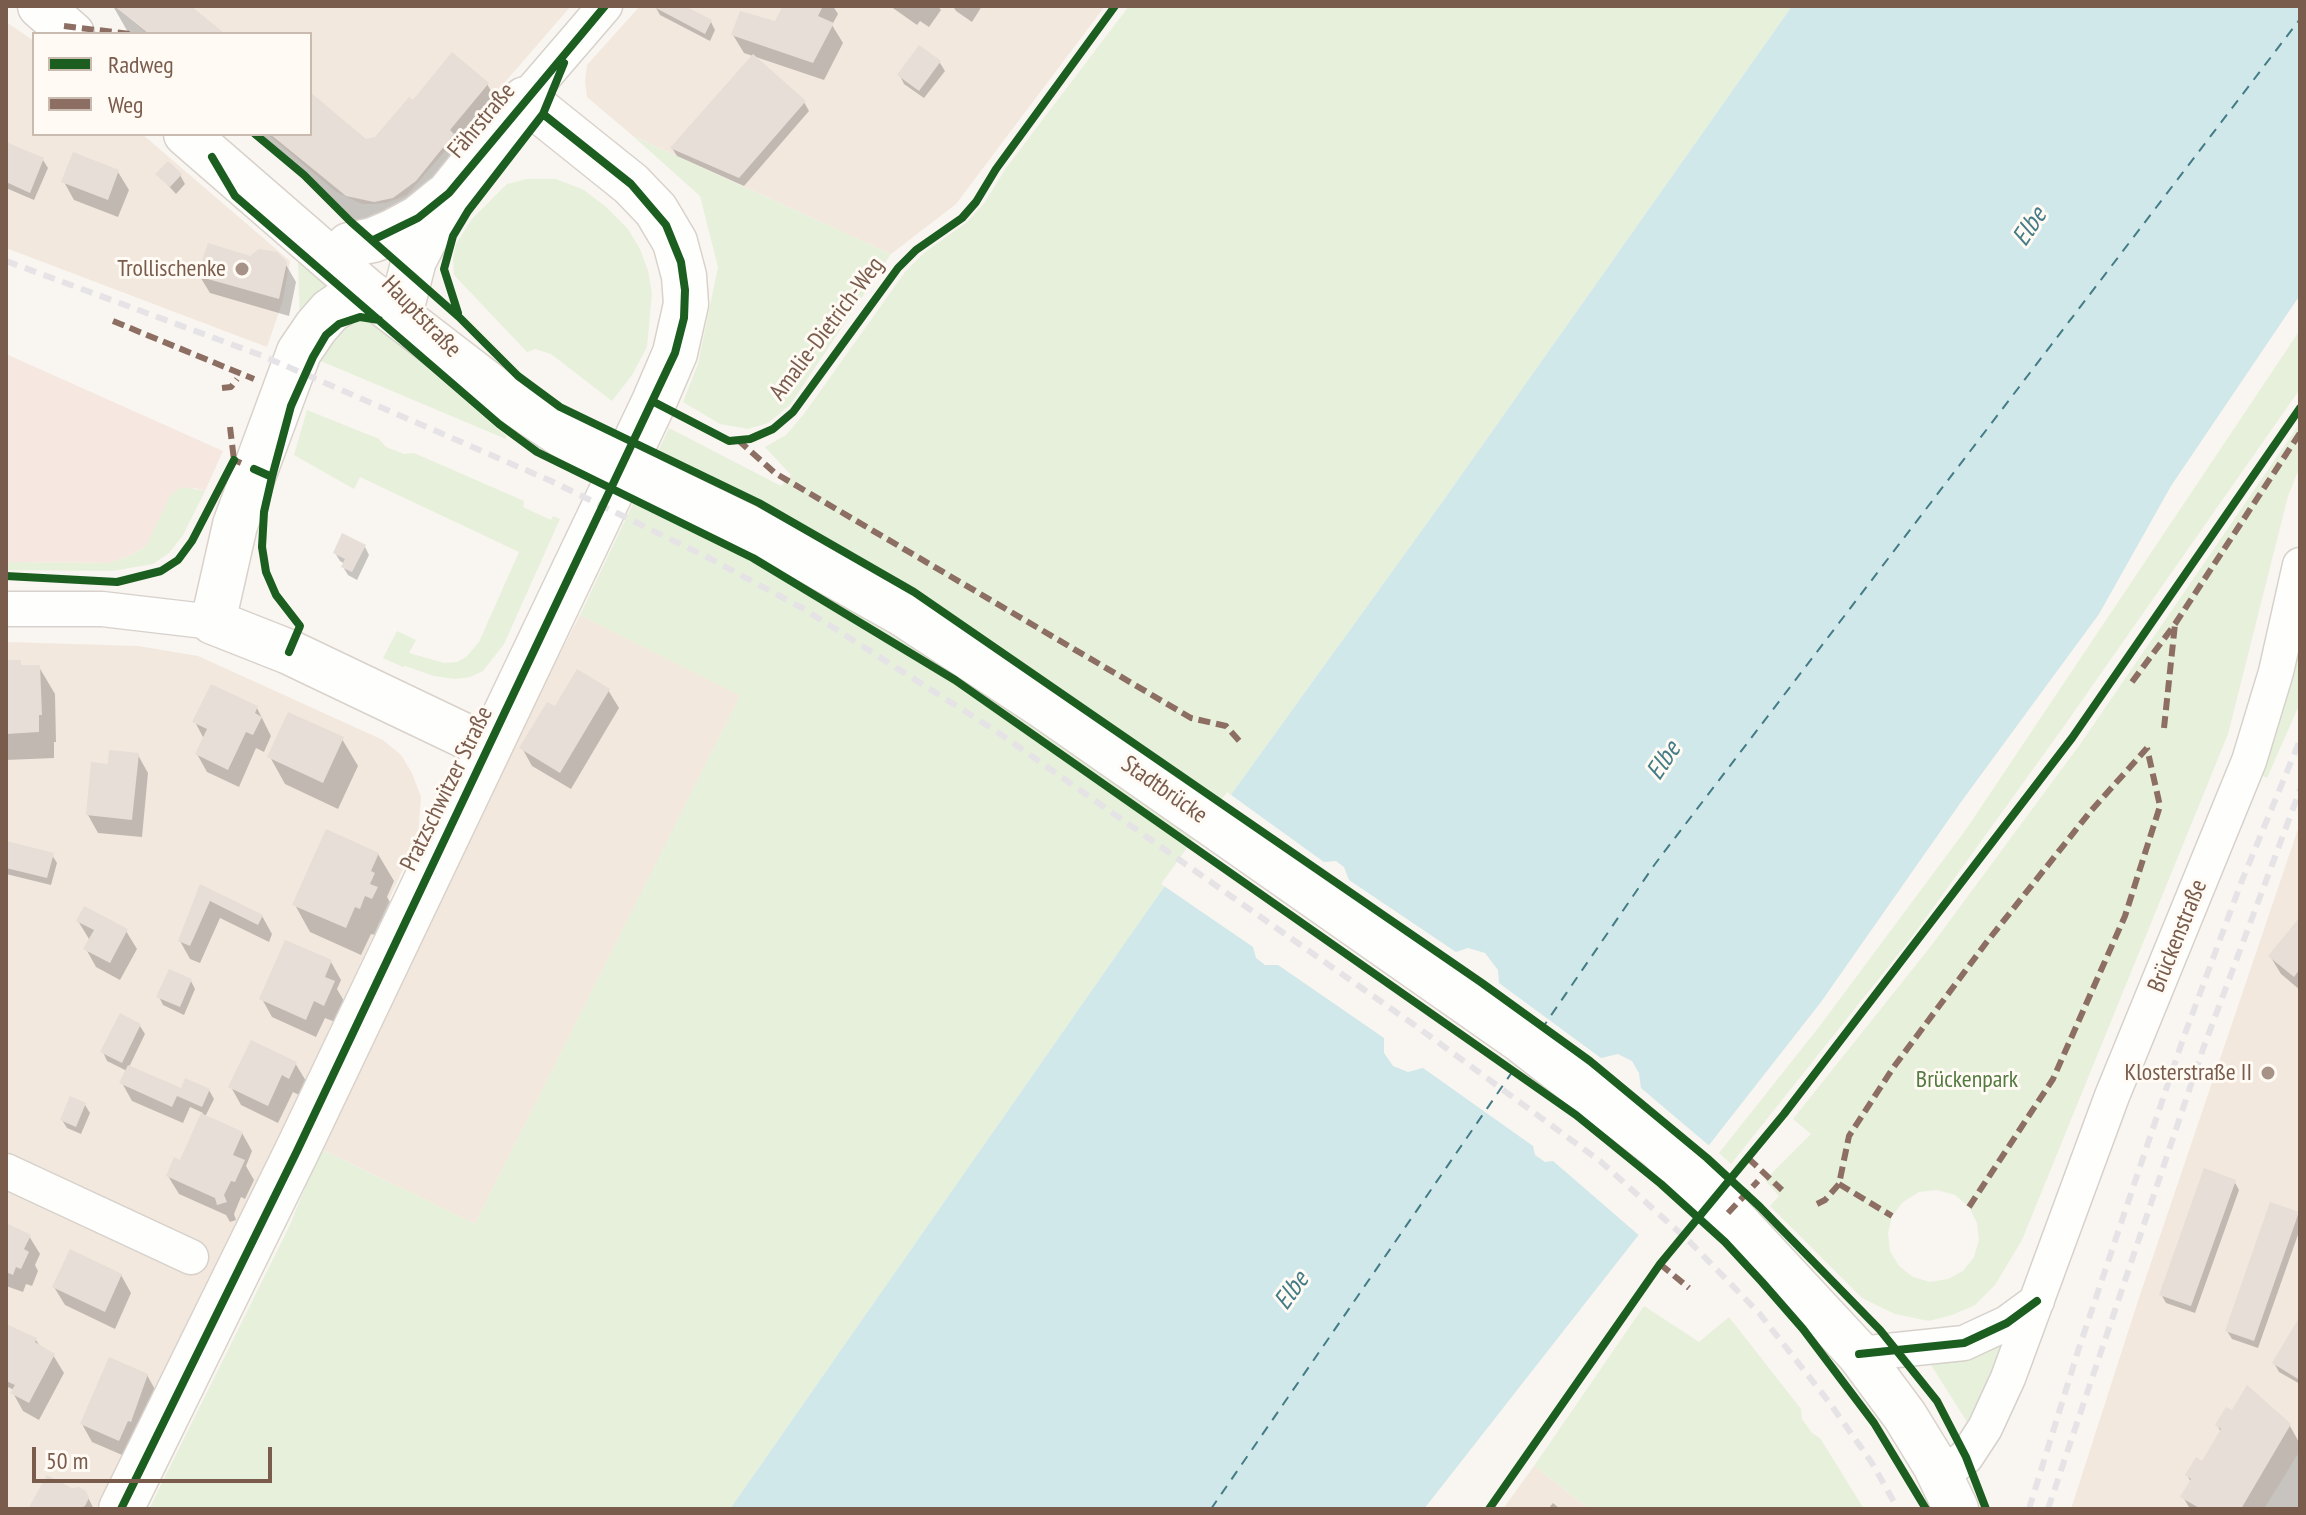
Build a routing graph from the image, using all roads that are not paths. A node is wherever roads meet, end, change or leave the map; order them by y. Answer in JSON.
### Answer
{"nodes":[{"id":1,"x":40,"y":6,"type":"edge"},
{"id":2,"x":605,"y":6,"type":"edge"},
{"id":3,"x":70,"y":32,"type":"edge"},
{"id":4,"x":525,"y":99,"type":"junction"},
{"id":5,"x":188,"y":136,"type":"edge"},
{"id":6,"x":198,"y":136,"type":"edge"},
{"id":7,"x":449,"y":193,"type":"junction"},
{"id":8,"x":349,"y":245,"type":"junction"},
{"id":9,"x":386,"y":296,"type":"junction"},
{"id":10,"x":571,"y":441,"type":"joint"},
{"id":11,"x":2300,"y":565,"type":"edge"},
{"id":12,"x":6,"y":609,"type":"edge"},
{"id":13,"x":213,"y":622,"type":"junction"},
{"id":14,"x":488,"y":747,"type":"junction"},
{"id":15,"x":6,"y":1171,"type":"edge"},
{"id":16,"x":191,"y":1257,"type":"dead end"},
{"id":17,"x":2037,"y":1301,"type":"junction"},
{"id":18,"x":1859,"y":1354,"type":"junction"},
{"id":19,"x":1948,"y":1493,"type":"edge"},
{"id":20,"x":121,"y":1509,"type":"edge"}],
"edges":[{"from":1,"to":3,"type":"street"},
{"from":2,"to":4,"type":"street","name":"Fährstraße"},
{"from":4,"to":7,"type":"street","name":"Fährstraße"},
{"from":4,"to":14,"type":"street","name":"Pratzschwitzer Straße"},
{"from":5,"to":9,"type":"street","name":"Hauptstraße"},
{"from":6,"to":8,"type":"street","name":"Hauptstraße"},
{"from":7,"to":8,"type":"street","name":"Fährstraße"},
{"from":7,"to":9,"type":"street","name":"Fährstraße"},
{"from":8,"to":9,"type":"street","name":"Hauptstraße"},
{"from":9,"to":10,"type":"street","name":"Hauptstraße"},
{"from":9,"to":13,"type":"street"},
{"from":10,"to":18,"type":"street","name":"Stadtbrücke","bridge":true},
{"from":11,"to":17,"type":"street","name":"Brückenstraße"},
{"from":12,"to":13,"type":"street"},
{"from":13,"to":14,"type":"street"},
{"from":14,"to":20,"type":"street","name":"Pratzschwitzer Straße"},
{"from":15,"to":16,"type":"street"},
{"from":17,"to":18,"type":"street"},
{"from":17,"to":19,"type":"street","name":"Brückenstraße"},
{"from":18,"to":19,"type":"street","name":"Stadtbrücke"}]}
